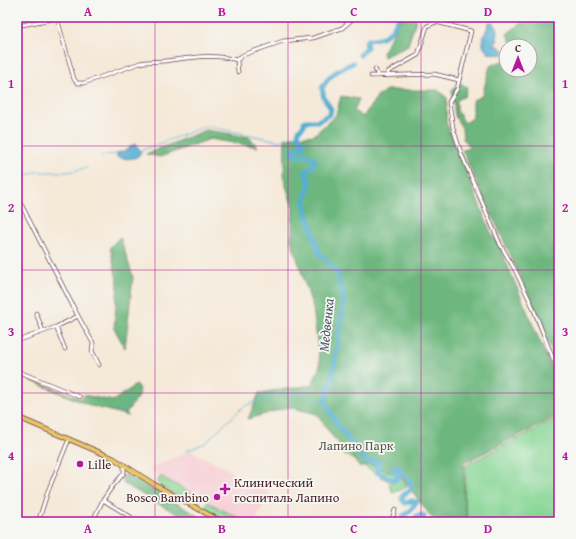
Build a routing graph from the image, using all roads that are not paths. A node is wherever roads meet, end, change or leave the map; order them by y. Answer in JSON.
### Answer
{"nodes":[{"id":1,"x":62,"y":17,"type":"edge"},
{"id":2,"x":355,"y":17,"type":"edge"},
{"id":3,"x":57,"y":18,"type":"junction"},
{"id":4,"x":17,"y":26,"type":"edge"},
{"id":5,"x":237,"y":60,"type":"junction"},
{"id":6,"x":375,"y":69,"type":"dead end"},
{"id":7,"x":238,"y":72,"type":"dead end"},
{"id":8,"x":371,"y":76,"type":"dead end"},
{"id":9,"x":378,"y":76,"type":"junction"},
{"id":10,"x":388,"y":76,"type":"junction"},
{"id":11,"x":459,"y":80,"type":"junction"},
{"id":12,"x":17,"y":200,"type":"edge"},
{"id":13,"x":36,"y":313,"type":"dead end"},
{"id":14,"x":78,"y":316,"type":"junction"},
{"id":15,"x":56,"y":327,"type":"junction"},
{"id":16,"x":43,"y":331,"type":"junction"},
{"id":17,"x":17,"y":341,"type":"edge"},
{"id":18,"x":65,"y":349,"type":"dead end"},
{"id":19,"x":99,"y":365,"type":"dead end"},
{"id":20,"x":17,"y":371,"type":"edge"},
{"id":21,"x":559,"y":374,"type":"edge"},
{"id":22,"x":80,"y":397,"type":"dead end"},
{"id":23,"x":17,"y":417,"type":"edge"},
{"id":24,"x":69,"y":439,"type":"junction"},
{"id":25,"x":124,"y":464,"type":"junction"},
{"id":26,"x":133,"y":471,"type":"junction"},
{"id":27,"x":123,"y":474,"type":"junction"},
{"id":28,"x":103,"y":500,"type":"junction"},
{"id":29,"x":395,"y":510,"type":"dead end"},
{"id":30,"x":38,"y":522,"type":"edge"},
{"id":31,"x":92,"y":522,"type":"edge"},
{"id":32,"x":140,"y":522,"type":"edge"},
{"id":33,"x":222,"y":522,"type":"edge"},
{"id":34,"x":391,"y":522,"type":"edge"}],
"edges":[{"from":1,"to":3,"type":"street"},
{"from":2,"to":5,"type":"street"},
{"from":3,"to":4,"type":"street"},
{"from":3,"to":5,"type":"street"},
{"from":5,"to":7,"type":"street"},
{"from":6,"to":9,"type":"street"},
{"from":8,"to":9,"type":"street"},
{"from":9,"to":10,"type":"street"},
{"from":10,"to":11,"type":"street"},
{"from":10,"to":11,"type":"street"},
{"from":11,"to":21,"type":"street"},
{"from":12,"to":14,"type":"street"},
{"from":13,"to":16,"type":"street"},
{"from":14,"to":15,"type":"street"},
{"from":14,"to":19,"type":"street"},
{"from":15,"to":16,"type":"street"},
{"from":15,"to":18,"type":"street"},
{"from":16,"to":17,"type":"street"},
{"from":20,"to":22,"type":"street"},
{"from":23,"to":24,"type":"main road"},
{"from":24,"to":25,"type":"main road"},
{"from":24,"to":30,"type":"street"},
{"from":25,"to":26,"type":"main road"},
{"from":25,"to":27,"type":"street"},
{"from":26,"to":27,"type":"street"},
{"from":26,"to":33,"type":"main road"},
{"from":27,"to":28,"type":"street"},
{"from":28,"to":31,"type":"street"},
{"from":28,"to":32,"type":"street"},
{"from":29,"to":34,"type":"street"}]}
